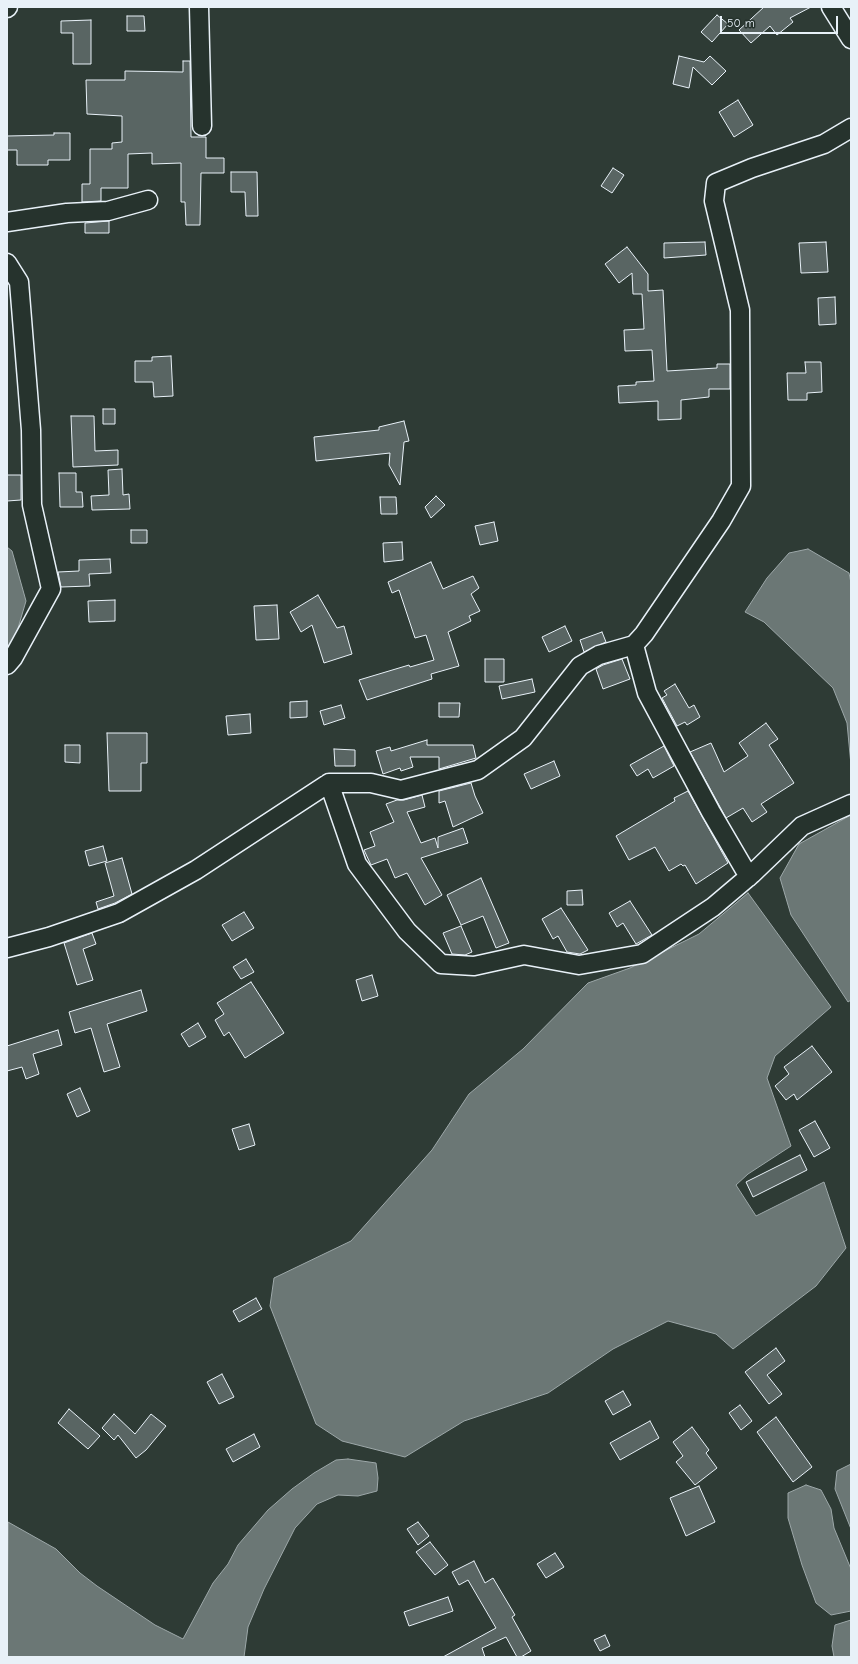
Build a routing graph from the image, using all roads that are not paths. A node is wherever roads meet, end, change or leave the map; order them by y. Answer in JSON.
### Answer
{"nodes":[{"id":1,"x":199,"y":7,"type":"edge"},
{"id":2,"x":832,"y":7,"type":"edge"},
{"id":3,"x":851,"y":39,"type":"edge"},
{"id":4,"x":202,"y":126,"type":"dead end"},
{"id":5,"x":851,"y":128,"type":"edge"},
{"id":6,"x":148,"y":200,"type":"dead end"},
{"id":7,"x":7,"y":222,"type":"edge"},
{"id":8,"x":7,"y":263,"type":"edge"},
{"id":9,"x":634,"y":645,"type":"junction"},
{"id":10,"x":7,"y":665,"type":"edge"},
{"id":11,"x":329,"y":783,"type":"junction"},
{"id":12,"x":851,"y":804,"type":"edge"},
{"id":13,"x":749,"y":877,"type":"junction"},
{"id":14,"x":7,"y":948,"type":"edge"}],
"edges":[{"from":1,"to":4,"type":"street"},
{"from":2,"to":3,"type":"street"},
{"from":5,"to":9,"type":"street"},
{"from":6,"to":7,"type":"street"},
{"from":8,"to":10,"type":"street"},
{"from":9,"to":11,"type":"street"},
{"from":9,"to":13,"type":"street"},
{"from":11,"to":13,"type":"street"},
{"from":11,"to":14,"type":"street"},
{"from":12,"to":13,"type":"street"}]}
